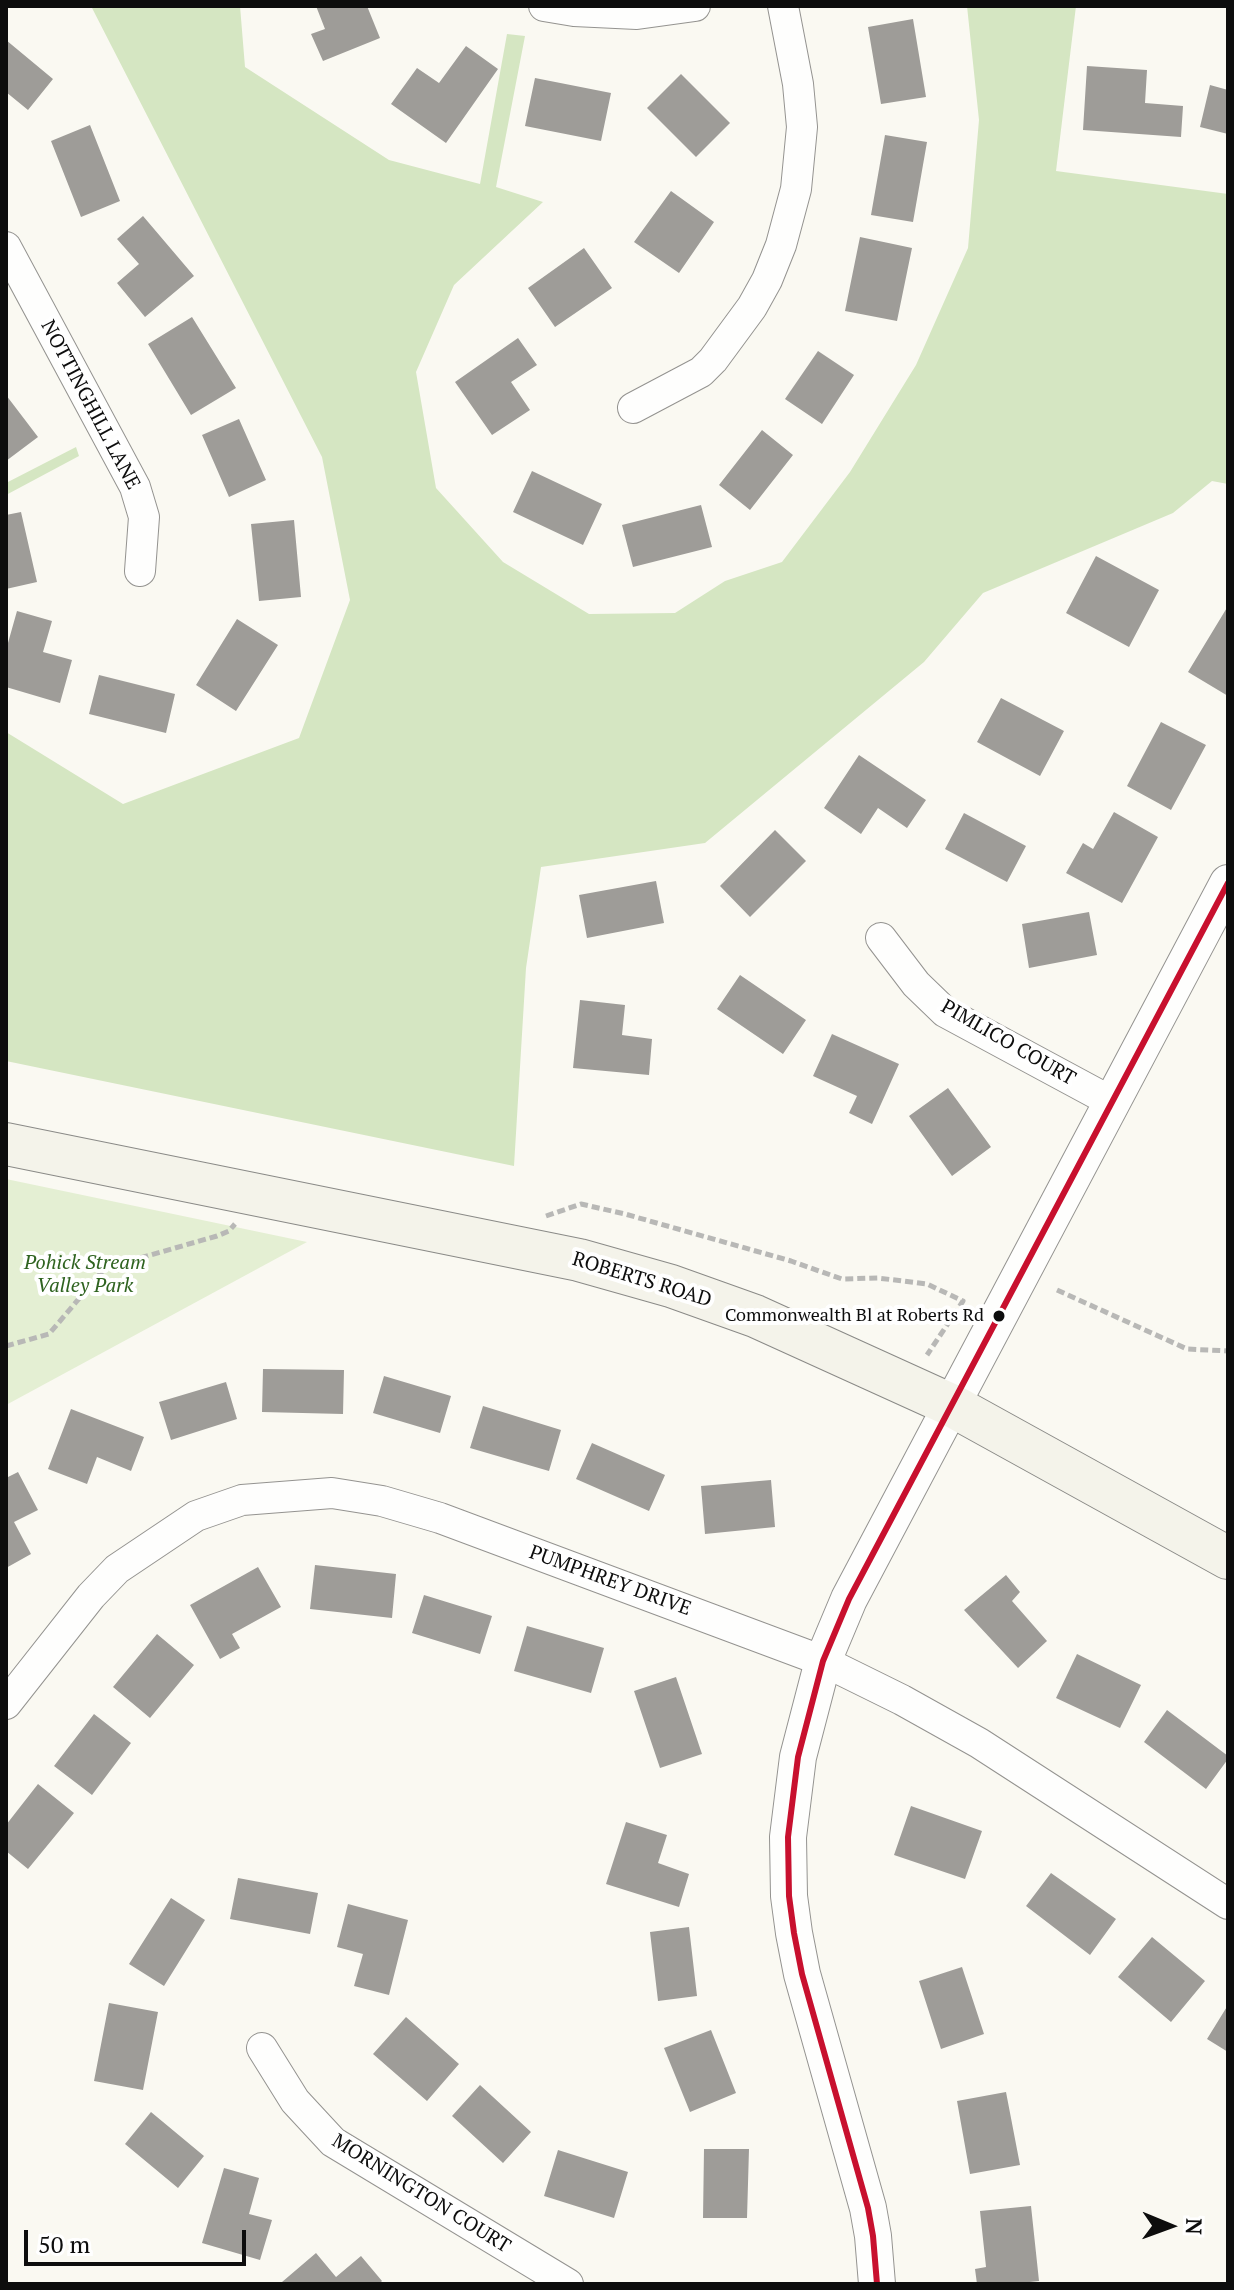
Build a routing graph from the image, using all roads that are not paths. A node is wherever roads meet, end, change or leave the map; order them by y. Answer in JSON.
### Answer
{"nodes":[{"id":1,"x":544,"y":6,"type":"edge"},
{"id":2,"x":695,"y":6,"type":"edge"},
{"id":3,"x":783,"y":6,"type":"edge"},
{"id":4,"x":6,"y":247,"type":"edge"},
{"id":5,"x":633,"y":408,"type":"dead end"},
{"id":6,"x":140,"y":571,"type":"dead end"},
{"id":7,"x":1228,"y":883,"type":"edge"},
{"id":8,"x":881,"y":938,"type":"dead end"},
{"id":9,"x":1112,"y":1102,"type":"junction"},
{"id":10,"x":6,"y":1144,"type":"edge"},
{"id":11,"x":951,"y":1405,"type":"junction"},
{"id":12,"x":1228,"y":1558,"type":"edge"},
{"id":13,"x":823,"y":1661,"type":"junction"},
{"id":14,"x":6,"y":1704,"type":"edge"},
{"id":15,"x":1228,"y":1904,"type":"edge"},
{"id":16,"x":262,"y":2048,"type":"dead end"},
{"id":17,"x":568,"y":2284,"type":"edge"},
{"id":18,"x":877,"y":2284,"type":"edge"}],
"edges":[{"from":1,"to":2,"type":"street"},
{"from":3,"to":5,"type":"street"},
{"from":4,"to":6,"type":"street","name":"NOTTINGHILL LANE"},
{"from":7,"to":9,"type":"street"},
{"from":8,"to":9,"type":"street","name":"PIMLICO COURT"},
{"from":9,"to":11,"type":"street"},
{"from":10,"to":11,"type":"main road","name":"ROBERTS ROAD"},
{"from":11,"to":12,"type":"main road","name":"ROBERTS ROAD"},
{"from":11,"to":13,"type":"street"},
{"from":13,"to":14,"type":"street","name":"PUMPHREY DRIVE"},
{"from":13,"to":15,"type":"street","name":"PUMPHREY DRIVE"},
{"from":13,"to":18,"type":"street"},
{"from":16,"to":17,"type":"street","name":"MORNINGTON COURT"}]}
